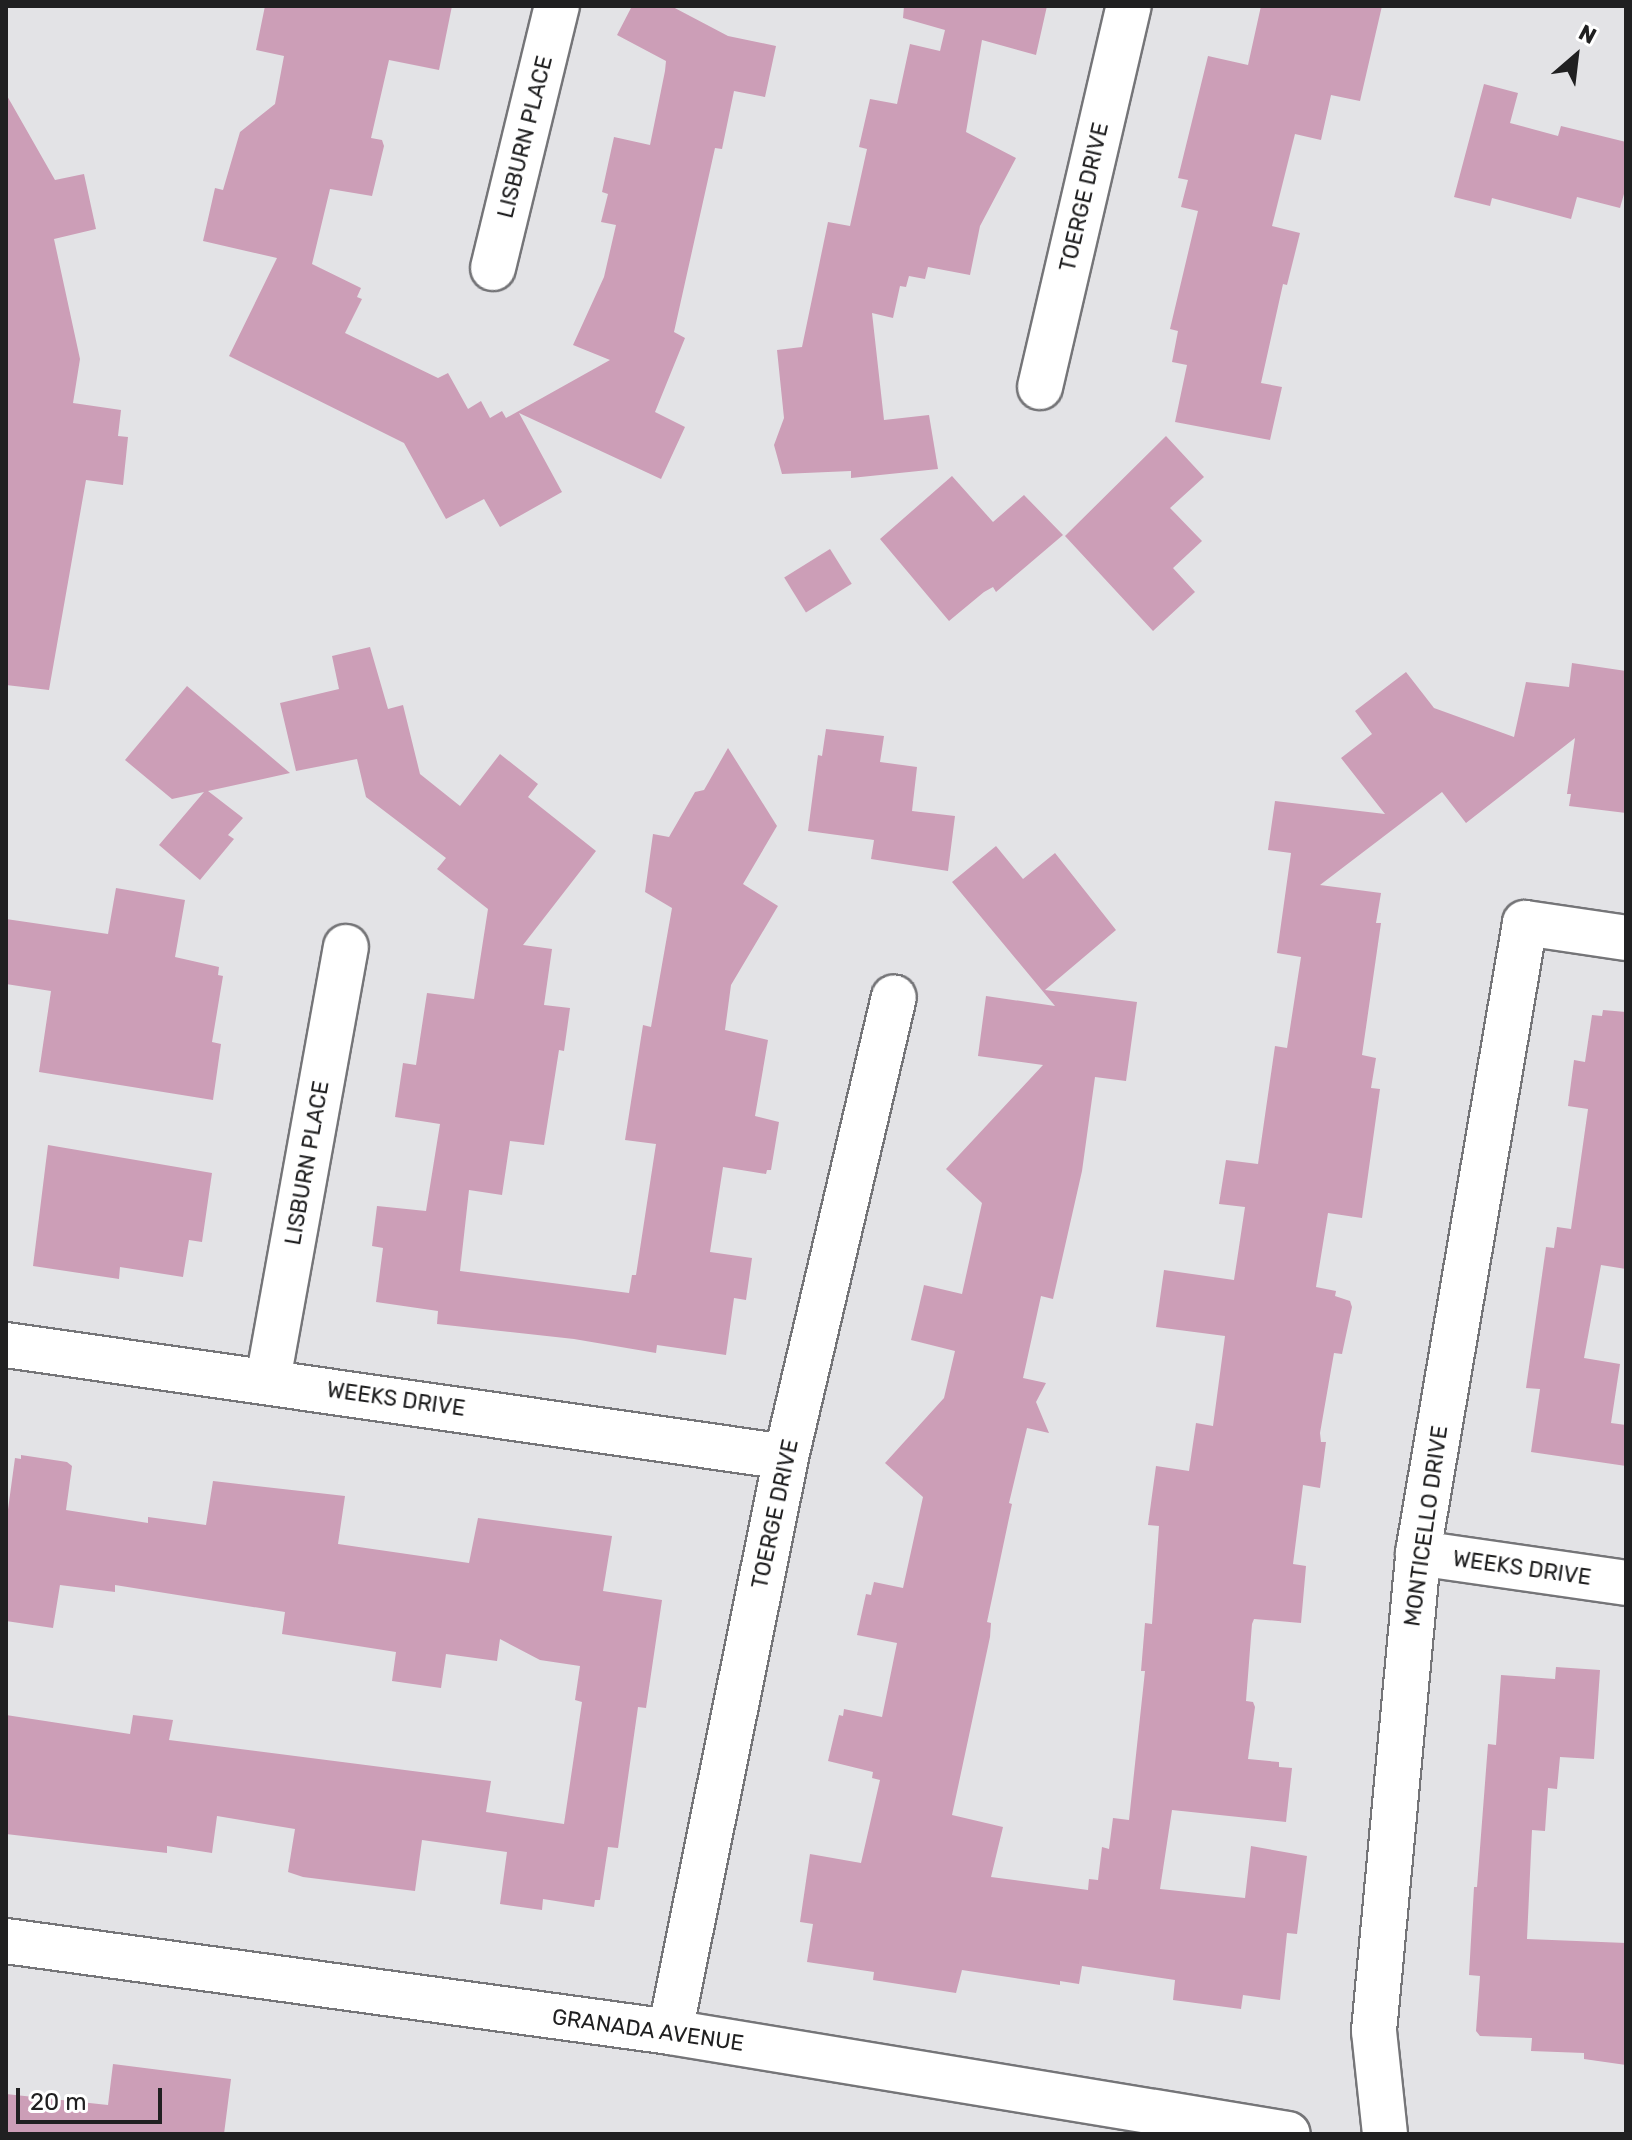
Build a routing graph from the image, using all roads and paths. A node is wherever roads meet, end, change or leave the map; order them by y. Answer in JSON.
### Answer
{"nodes":[{"id":1,"x":557,"y":6,"type":"edge"},
{"id":2,"x":1129,"y":6,"type":"edge"},
{"id":3,"x":493,"y":268,"type":"dead end"},
{"id":4,"x":1040,"y":387,"type":"dead end"},
{"id":5,"x":1626,"y":938,"type":"edge"},
{"id":6,"x":346,"y":947,"type":"dead end"},
{"id":7,"x":894,"y":998,"type":"dead end"},
{"id":8,"x":6,"y":1345,"type":"edge"},
{"id":9,"x":268,"y":1380,"type":"junction"},
{"id":10,"x":786,"y":1457,"type":"junction"},
{"id":11,"x":1418,"y":1553,"type":"junction"},
{"id":12,"x":1626,"y":1583,"type":"edge"},
{"id":13,"x":6,"y":1941,"type":"edge"},
{"id":14,"x":670,"y":2032,"type":"junction"},
{"id":15,"x":1288,"y":2134,"type":"edge"},
{"id":16,"x":1385,"y":2134,"type":"edge"}],
"edges":[{"from":1,"to":3,"type":"street","name":"LISBURN PLACE"},
{"from":2,"to":4,"type":"street","name":"TOERGE DRIVE"},
{"from":5,"to":11,"type":"street","name":"MONTICELLO DRIVE"},
{"from":6,"to":9,"type":"street","name":"LISBURN PLACE"},
{"from":7,"to":10,"type":"street","name":"TOERGE DRIVE"},
{"from":8,"to":9,"type":"street","name":"WEEKS DRIVE"},
{"from":9,"to":10,"type":"street","name":"WEEKS DRIVE"},
{"from":10,"to":14,"type":"street","name":"TOERGE DRIVE"},
{"from":11,"to":12,"type":"street","name":"WEEKS DRIVE"},
{"from":11,"to":16,"type":"street","name":"MONTICELLO DRIVE"},
{"from":13,"to":14,"type":"street","name":"GRANADA AVENUE"},
{"from":14,"to":15,"type":"street","name":"GRANADA AVENUE"}]}
